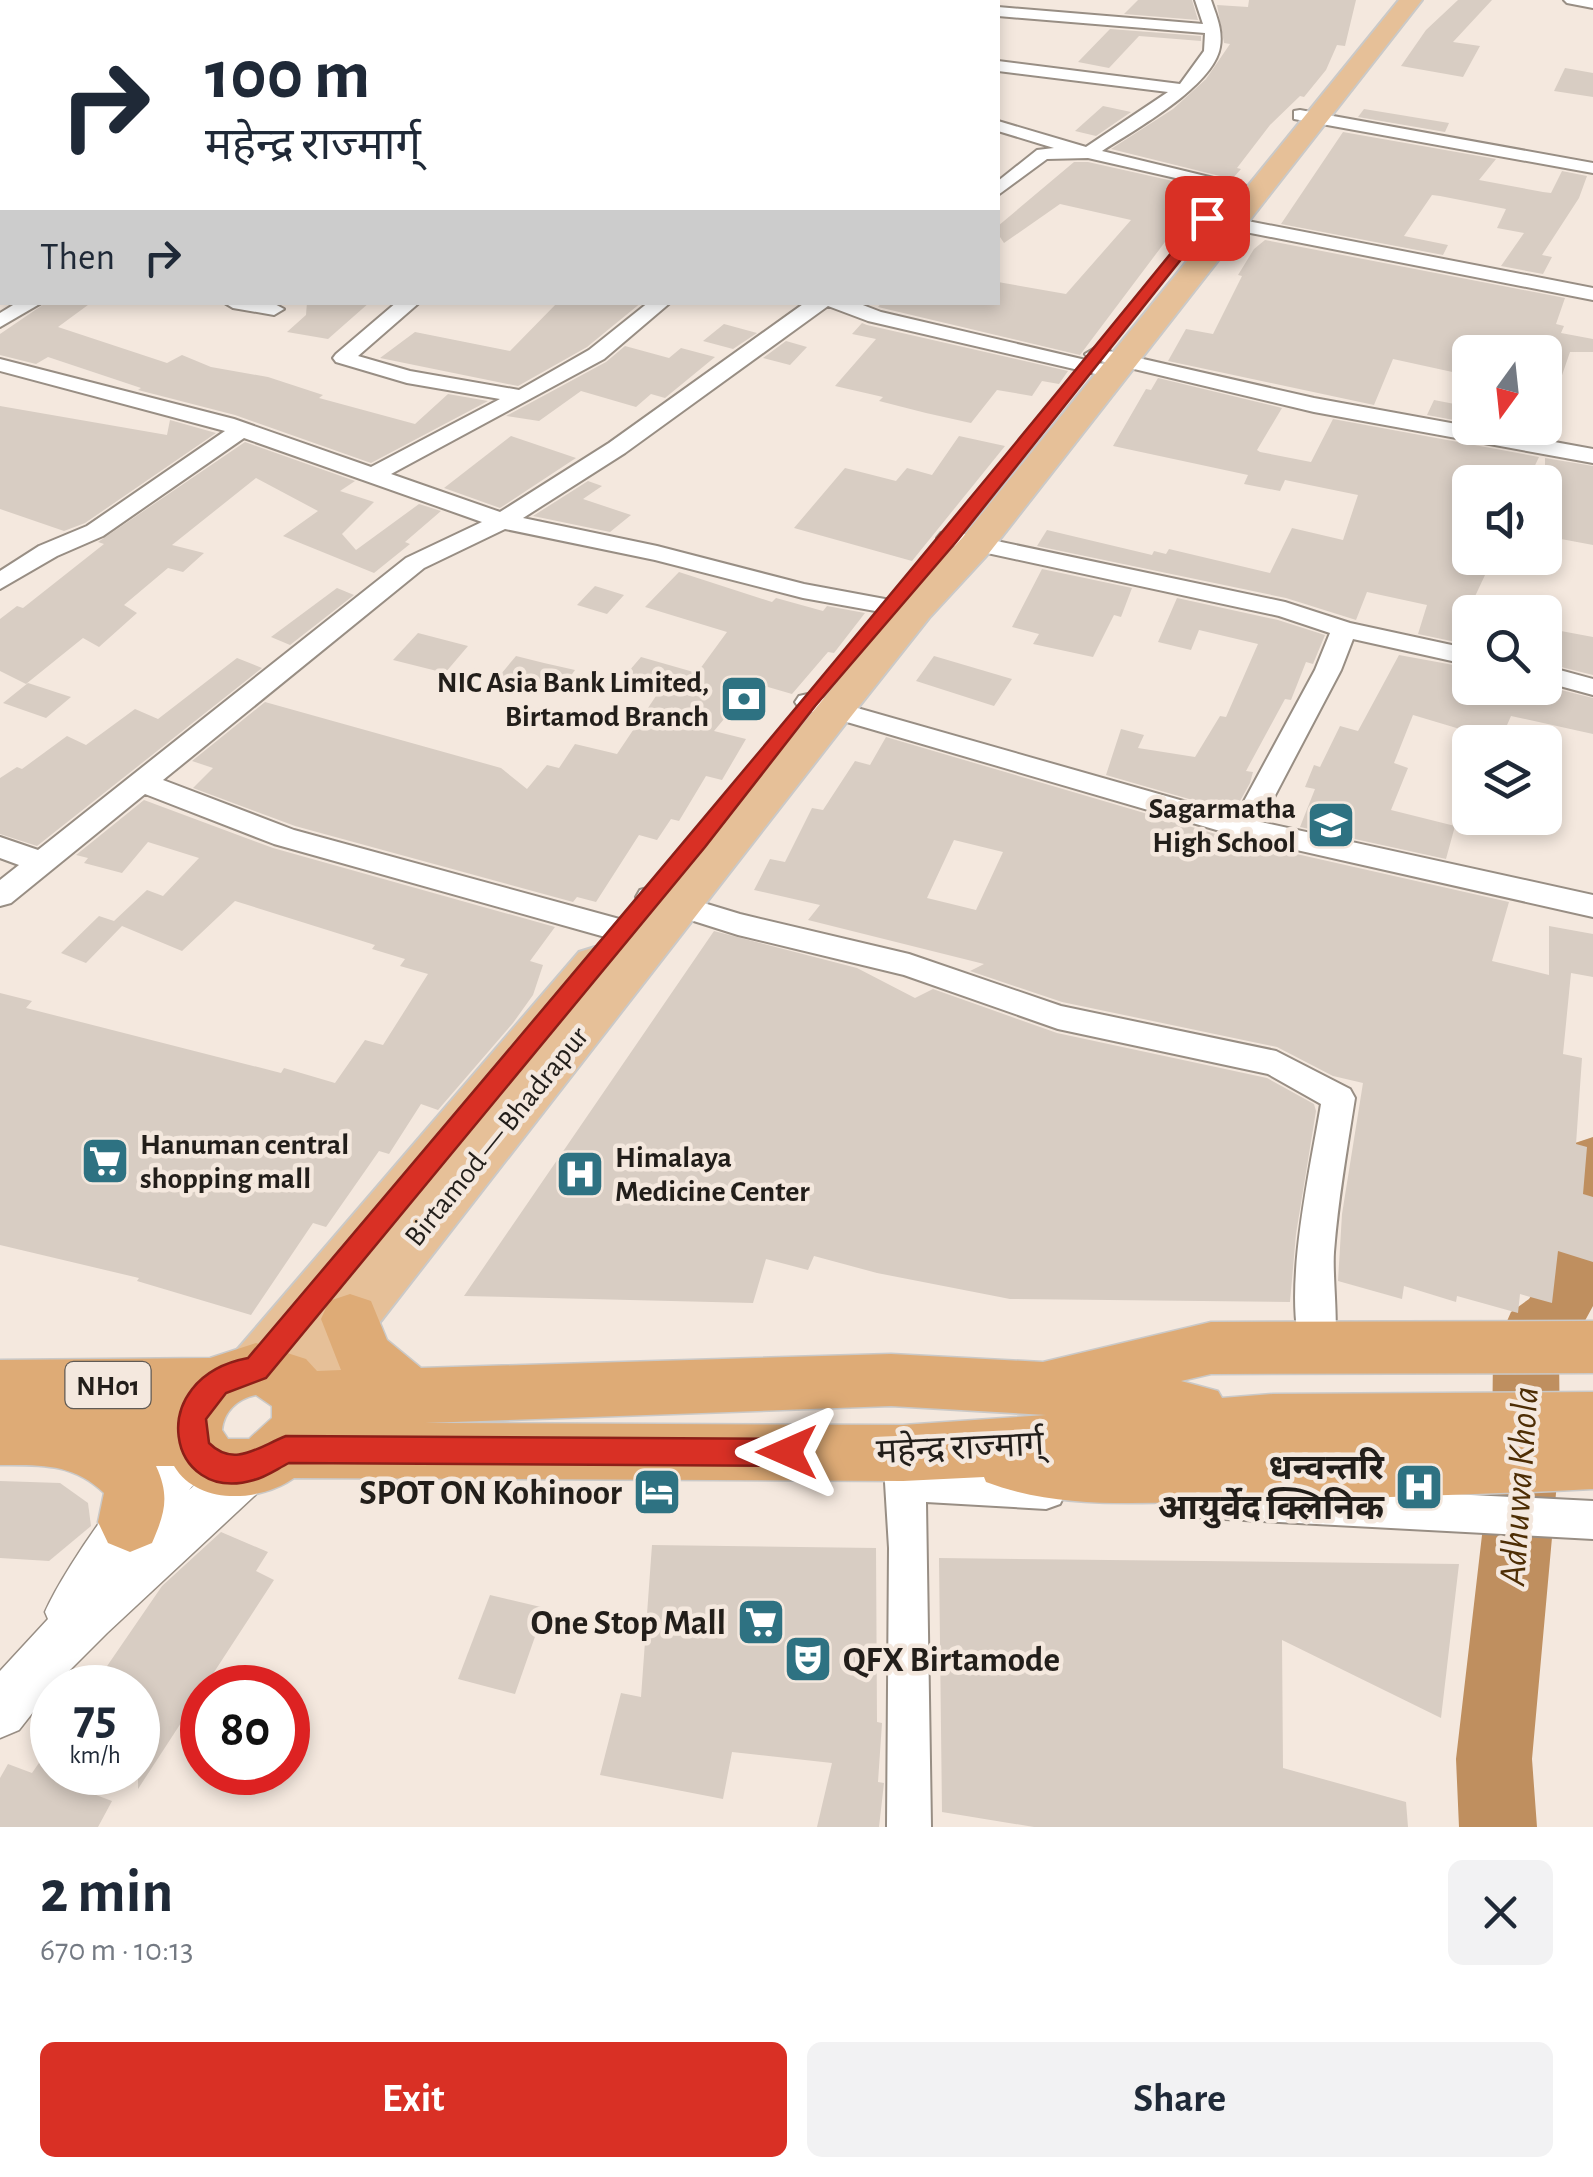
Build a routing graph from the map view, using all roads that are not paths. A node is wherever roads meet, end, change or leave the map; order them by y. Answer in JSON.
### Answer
{"nodes":[{"id":1,"x":1203,"y":0,"type":"edge"},
{"id":2,"x":1390,"y":0,"type":"edge"},
{"id":3,"x":1411,"y":0,"type":"edge"},
{"id":4,"x":1572,"y":0,"type":"edge"},
{"id":5,"x":1593,"y":3,"type":"edge"},
{"id":6,"x":1000,"y":11,"type":"edge"},
{"id":7,"x":1213,"y":29,"type":"junction"},
{"id":8,"x":1000,"y":66,"type":"edge"},
{"id":9,"x":1184,"y":90,"type":"junction"},
{"id":10,"x":1310,"y":116,"type":"junction"},
{"id":11,"x":1000,"y":127,"type":"edge"},
{"id":12,"x":1088,"y":153,"type":"junction"},
{"id":13,"x":1593,"y":168,"type":"edge"},
{"id":14,"x":1000,"y":188,"type":"edge"},
{"id":15,"x":1242,"y":203,"type":"junction"},
{"id":16,"x":1593,"y":294,"type":"edge"},
{"id":17,"x":28,"y":305,"type":"edge"},
{"id":18,"x":248,"y":305,"type":"edge"},
{"id":19,"x":406,"y":305,"type":"edge"},
{"id":20,"x":658,"y":305,"type":"edge"},
{"id":21,"x":816,"y":305,"type":"edge"},
{"id":22,"x":843,"y":305,"type":"edge"},
{"id":23,"x":274,"y":310,"type":"dead end"},
{"id":24,"x":0,"y":321,"type":"edge"},
{"id":25,"x":1105,"y":364,"type":"junction"},
{"id":26,"x":0,"y":365,"type":"edge"},
{"id":27,"x":518,"y":396,"type":"junction"},
{"id":28,"x":241,"y":430,"type":"junction"},
{"id":29,"x":1593,"y":456,"type":"edge"},
{"id":30,"x":376,"y":474,"type":"junction"},
{"id":31,"x":502,"y":521,"type":"junction"},
{"id":32,"x":963,"y":542,"type":"junction"},
{"id":33,"x":0,"y":582,"type":"edge"},
{"id":34,"x":892,"y":607,"type":"junction"},
{"id":35,"x":1344,"y":629,"type":"junction"},
{"id":36,"x":1452,"y":653,"type":"edge"},
{"id":37,"x":1562,"y":679,"type":"edge"},
{"id":38,"x":1593,"y":687,"type":"edge"},
{"id":39,"x":821,"y":706,"type":"junction"},
{"id":40,"x":144,"y":783,"type":"junction"},
{"id":41,"x":1244,"y":828,"type":"junction"},
{"id":42,"x":0,"y":847,"type":"edge"},
{"id":43,"x":41,"y":862,"type":"junction"},
{"id":44,"x":0,"y":896,"type":"edge"},
{"id":45,"x":666,"y":902,"type":"junction"},
{"id":46,"x":1593,"y":906,"type":"edge"},
{"id":47,"x":622,"y":931,"type":"junction"},
{"id":48,"x":350,"y":1320,"type":"junction"},
{"id":49,"x":1587,"y":1347,"type":"edge"},
{"id":50,"x":1334,"y":1348,"type":"junction"},
{"id":51,"x":0,"y":1386,"type":"edge"},
{"id":52,"x":1034,"y":1387,"type":"junction"},
{"id":53,"x":422,"y":1397,"type":"junction"},
{"id":54,"x":268,"y":1409,"type":"junction"},
{"id":55,"x":1273,"y":1421,"type":"junction"},
{"id":56,"x":0,"y":1437,"type":"edge"},
{"id":57,"x":64,"y":1438,"type":"junction"},
{"id":58,"x":193,"y":1443,"type":"junction"},
{"id":59,"x":966,"y":1450,"type":"junction"},
{"id":60,"x":1592,"y":1466,"type":"edge"},
{"id":61,"x":904,"y":1468,"type":"junction"},
{"id":62,"x":130,"y":1522,"type":"junction"},
{"id":63,"x":16,"y":1692,"type":"edge"},
{"id":64,"x":909,"y":1827,"type":"edge"}],
"edges":[{"from":1,"to":7,"type":"street"},
{"from":2,"to":10,"type":"main road","name":"Birtamod — Bhadrapur"},
{"from":3,"to":10,"type":"main road","name":"Birtamod — Bhadrapur"},
{"from":4,"to":5,"type":"street"},
{"from":6,"to":7,"type":"street"},
{"from":7,"to":9,"type":"street"},
{"from":8,"to":9,"type":"street"},
{"from":9,"to":12,"type":"street"},
{"from":10,"to":13,"type":"street"},
{"from":10,"to":15,"type":"main road","name":"Birtamod — Bhadrapur"},
{"from":11,"to":12,"type":"street"},
{"from":12,"to":14,"type":"street"},
{"from":12,"to":15,"type":"street"},
{"from":15,"to":16,"type":"street"},
{"from":15,"to":25,"type":"main road","name":"Birtamod — Bhadrapur"},
{"from":17,"to":24,"type":"street"},
{"from":18,"to":23,"type":"street"},
{"from":19,"to":27,"type":"street"},
{"from":20,"to":27,"type":"street"},
{"from":21,"to":31,"type":"street"},
{"from":22,"to":25,"type":"street"},
{"from":25,"to":29,"type":"street"},
{"from":25,"to":32,"type":"main road","name":"Birtamod — Bhadrapur"},
{"from":26,"to":28,"type":"street"},
{"from":27,"to":30,"type":"street"},
{"from":28,"to":30,"type":"street"},
{"from":28,"to":33,"type":"street"},
{"from":30,"to":31,"type":"street"},
{"from":31,"to":34,"type":"street"},
{"from":31,"to":40,"type":"street"},
{"from":32,"to":34,"type":"main road","name":"Birtamod — Bhadrapur"},
{"from":32,"to":35,"type":"street"},
{"from":32,"to":39,"type":"main road","name":"Birtamod — Bhadrapur"},
{"from":34,"to":39,"type":"main road","name":"Birtamod — Bhadrapur"},
{"from":35,"to":36,"type":"street"},
{"from":35,"to":41,"type":"street"},
{"from":37,"to":38,"type":"street"},
{"from":39,"to":41,"type":"street"},
{"from":39,"to":45,"type":"main road","name":"Birtamod — Bhadrapur"},
{"from":40,"to":43,"type":"street"},
{"from":40,"to":47,"type":"street"},
{"from":41,"to":46,"type":"street"},
{"from":42,"to":43,"type":"street"},
{"from":43,"to":44,"type":"street"},
{"from":45,"to":47,"type":"main road","name":"Birtamod — Bhadrapur"},
{"from":45,"to":48,"type":"main road","name":"Birtamod — Bhadrapur"},
{"from":45,"to":50,"type":"street"},
{"from":47,"to":54,"type":"main road","name":"Birtamod — Bhadrapur"},
{"from":48,"to":53,"type":"highway"},
{"from":48,"to":54,"type":"main road","name":"Birtamod — Bhadrapur"},
{"from":49,"to":50,"type":"highway"},
{"from":50,"to":52,"type":"highway"},
{"from":51,"to":54,"type":"highway","name":"महेन्द्र राज्मार्ग्","number":"NH01"},
{"from":52,"to":53,"type":"highway","name":"महेन्द्र राज्मार्ग्","number":"NH01"},
{"from":52,"to":55,"type":"highway","name":"महेन्द्र राज्मार्ग्","number":"NH01"},
{"from":53,"to":54,"type":"highway","name":"महेन्द्र राज्मार्ग्","number":"NH01"},
{"from":54,"to":58,"type":"highway","name":"महेन्द्र राज्मार्ग्","number":"NH01"},
{"from":54,"to":61,"type":"highway","name":"महेन्द्र राज्मार्ग्","number":"NH01"},
{"from":54,"to":63,"type":"street"},
{"from":55,"to":59,"type":"highway","name":"महेन्द्र राज्मार्ग्","number":"NH01"},
{"from":55,"to":60,"type":"highway","name":"महेन्द्र राज्मार्ग्","number":"NH01"},
{"from":56,"to":57,"type":"highway","name":"महेन्द्र राज्मार्ग्","number":"NH01"},
{"from":57,"to":58,"type":"highway","name":"महेन्द्र राज्मार्ग्","number":"NH01"},
{"from":57,"to":62,"type":"highway"},
{"from":58,"to":62,"type":"street"},
{"from":59,"to":60,"type":"highway"},
{"from":59,"to":61,"type":"highway","name":"महेन्द्र राज्मार्ग्","number":"NH01"},
{"from":60,"to":61,"type":"street"},
{"from":61,"to":64,"type":"street"},
{"from":62,"to":63,"type":"street"}]}
